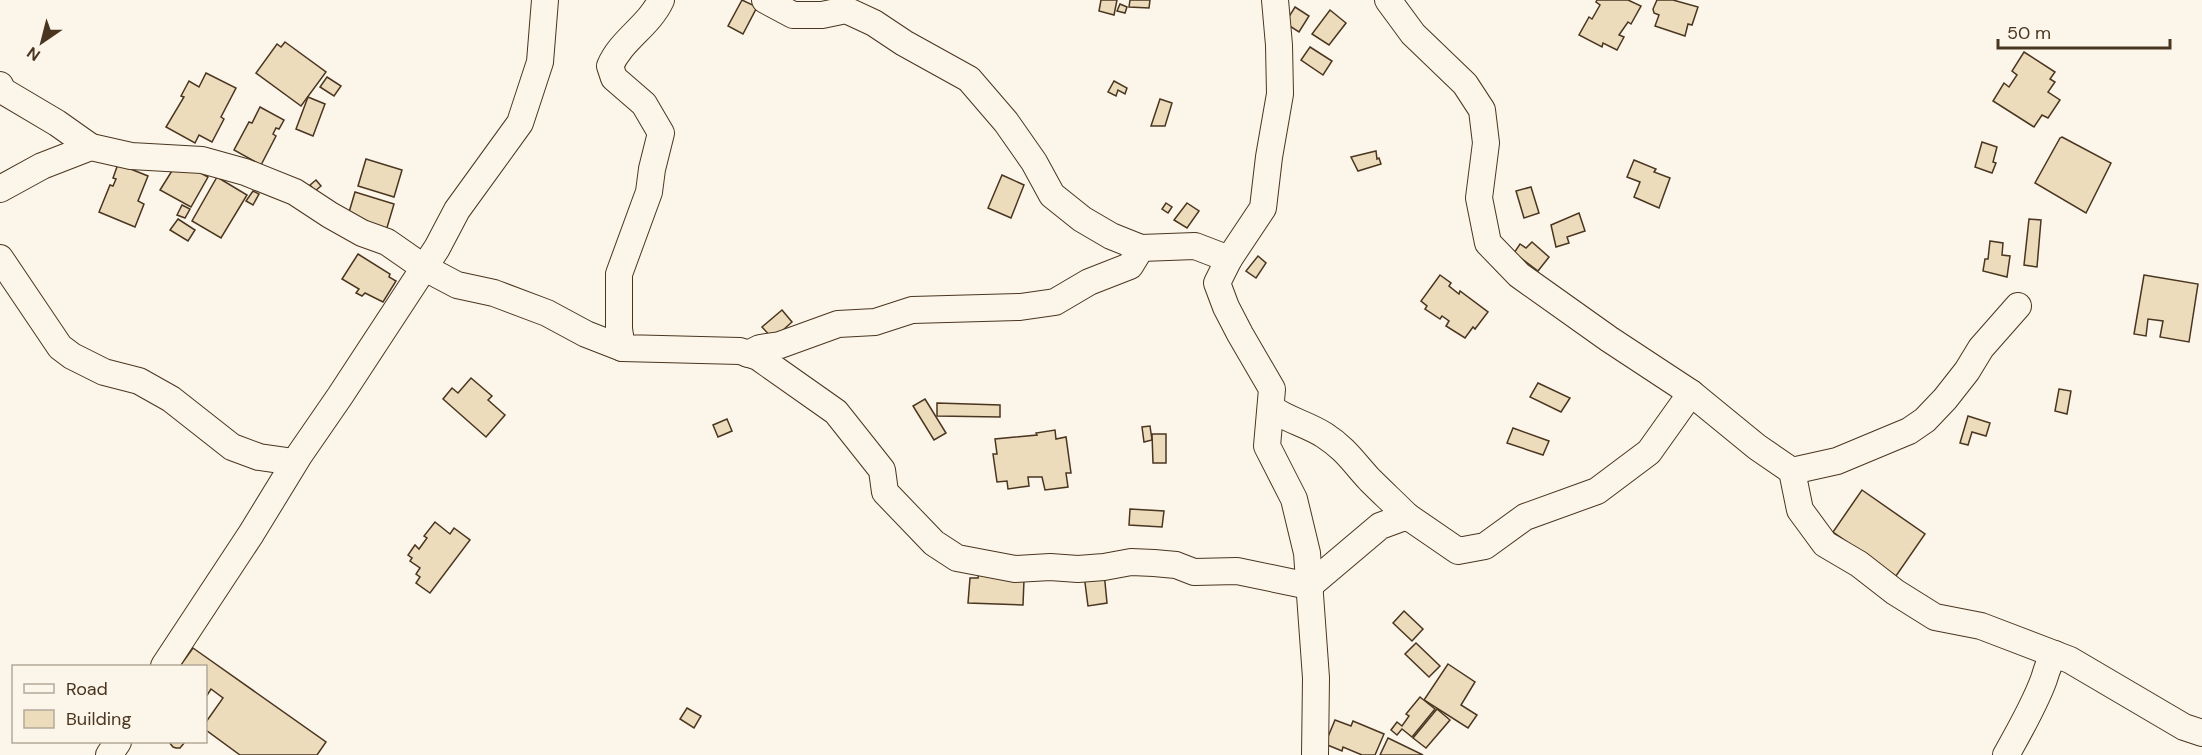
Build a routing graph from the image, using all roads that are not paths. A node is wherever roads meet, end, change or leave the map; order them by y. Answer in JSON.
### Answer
{"nodes":[{"id":1,"x":545,"y":0,"type":"edge"},
{"id":2,"x":661,"y":0,"type":"edge"},
{"id":3,"x":765,"y":0,"type":"edge"},
{"id":4,"x":1275,"y":0,"type":"edge"},
{"id":5,"x":1388,"y":0,"type":"edge"},
{"id":6,"x":0,"y":85,"type":"edge"},
{"id":7,"x":91,"y":147,"type":"junction"},
{"id":8,"x":0,"y":189,"type":"edge"},
{"id":9,"x":1141,"y":248,"type":"junction"},
{"id":10,"x":0,"y":258,"type":"edge"},
{"id":11,"x":1229,"y":259,"type":"junction"},
{"id":12,"x":423,"y":267,"type":"junction"},
{"id":13,"x":2018,"y":306,"type":"dead end"},
{"id":14,"x":622,"y":348,"type":"junction"},
{"id":15,"x":748,"y":354,"type":"junction"},
{"id":16,"x":1691,"y":393,"type":"junction"},
{"id":17,"x":1271,"y":408,"type":"junction"},
{"id":18,"x":294,"y":462,"type":"junction"},
{"id":19,"x":1792,"y":471,"type":"junction"},
{"id":20,"x":1407,"y":516,"type":"junction"},
{"id":21,"x":1310,"y":586,"type":"junction"},
{"id":22,"x":2055,"y":654,"type":"junction"},
{"id":23,"x":165,"y":665,"type":"edge"},
{"id":24,"x":2202,"y":733,"type":"edge"},
{"id":25,"x":1315,"y":755,"type":"edge"},
{"id":26,"x":2006,"y":755,"type":"edge"}],
"edges":[{"from":1,"to":12,"type":"street"},
{"from":2,"to":14,"type":"street"},
{"from":3,"to":9,"type":"street"},
{"from":4,"to":11,"type":"street"},
{"from":5,"to":16,"type":"street"},
{"from":6,"to":7,"type":"street"},
{"from":7,"to":8,"type":"street"},
{"from":7,"to":12,"type":"street"},
{"from":9,"to":11,"type":"street"},
{"from":9,"to":15,"type":"street"},
{"from":10,"to":18,"type":"street"},
{"from":11,"to":17,"type":"street"},
{"from":12,"to":14,"type":"street"},
{"from":12,"to":18,"type":"street"},
{"from":13,"to":19,"type":"street"},
{"from":14,"to":15,"type":"street"},
{"from":15,"to":21,"type":"street"},
{"from":16,"to":19,"type":"street"},
{"from":16,"to":20,"type":"street"},
{"from":17,"to":20,"type":"street"},
{"from":17,"to":21,"type":"street"},
{"from":18,"to":23,"type":"street"},
{"from":19,"to":22,"type":"street"},
{"from":20,"to":21,"type":"street"},
{"from":21,"to":25,"type":"street"},
{"from":22,"to":24,"type":"street"},
{"from":22,"to":26,"type":"street"}]}
